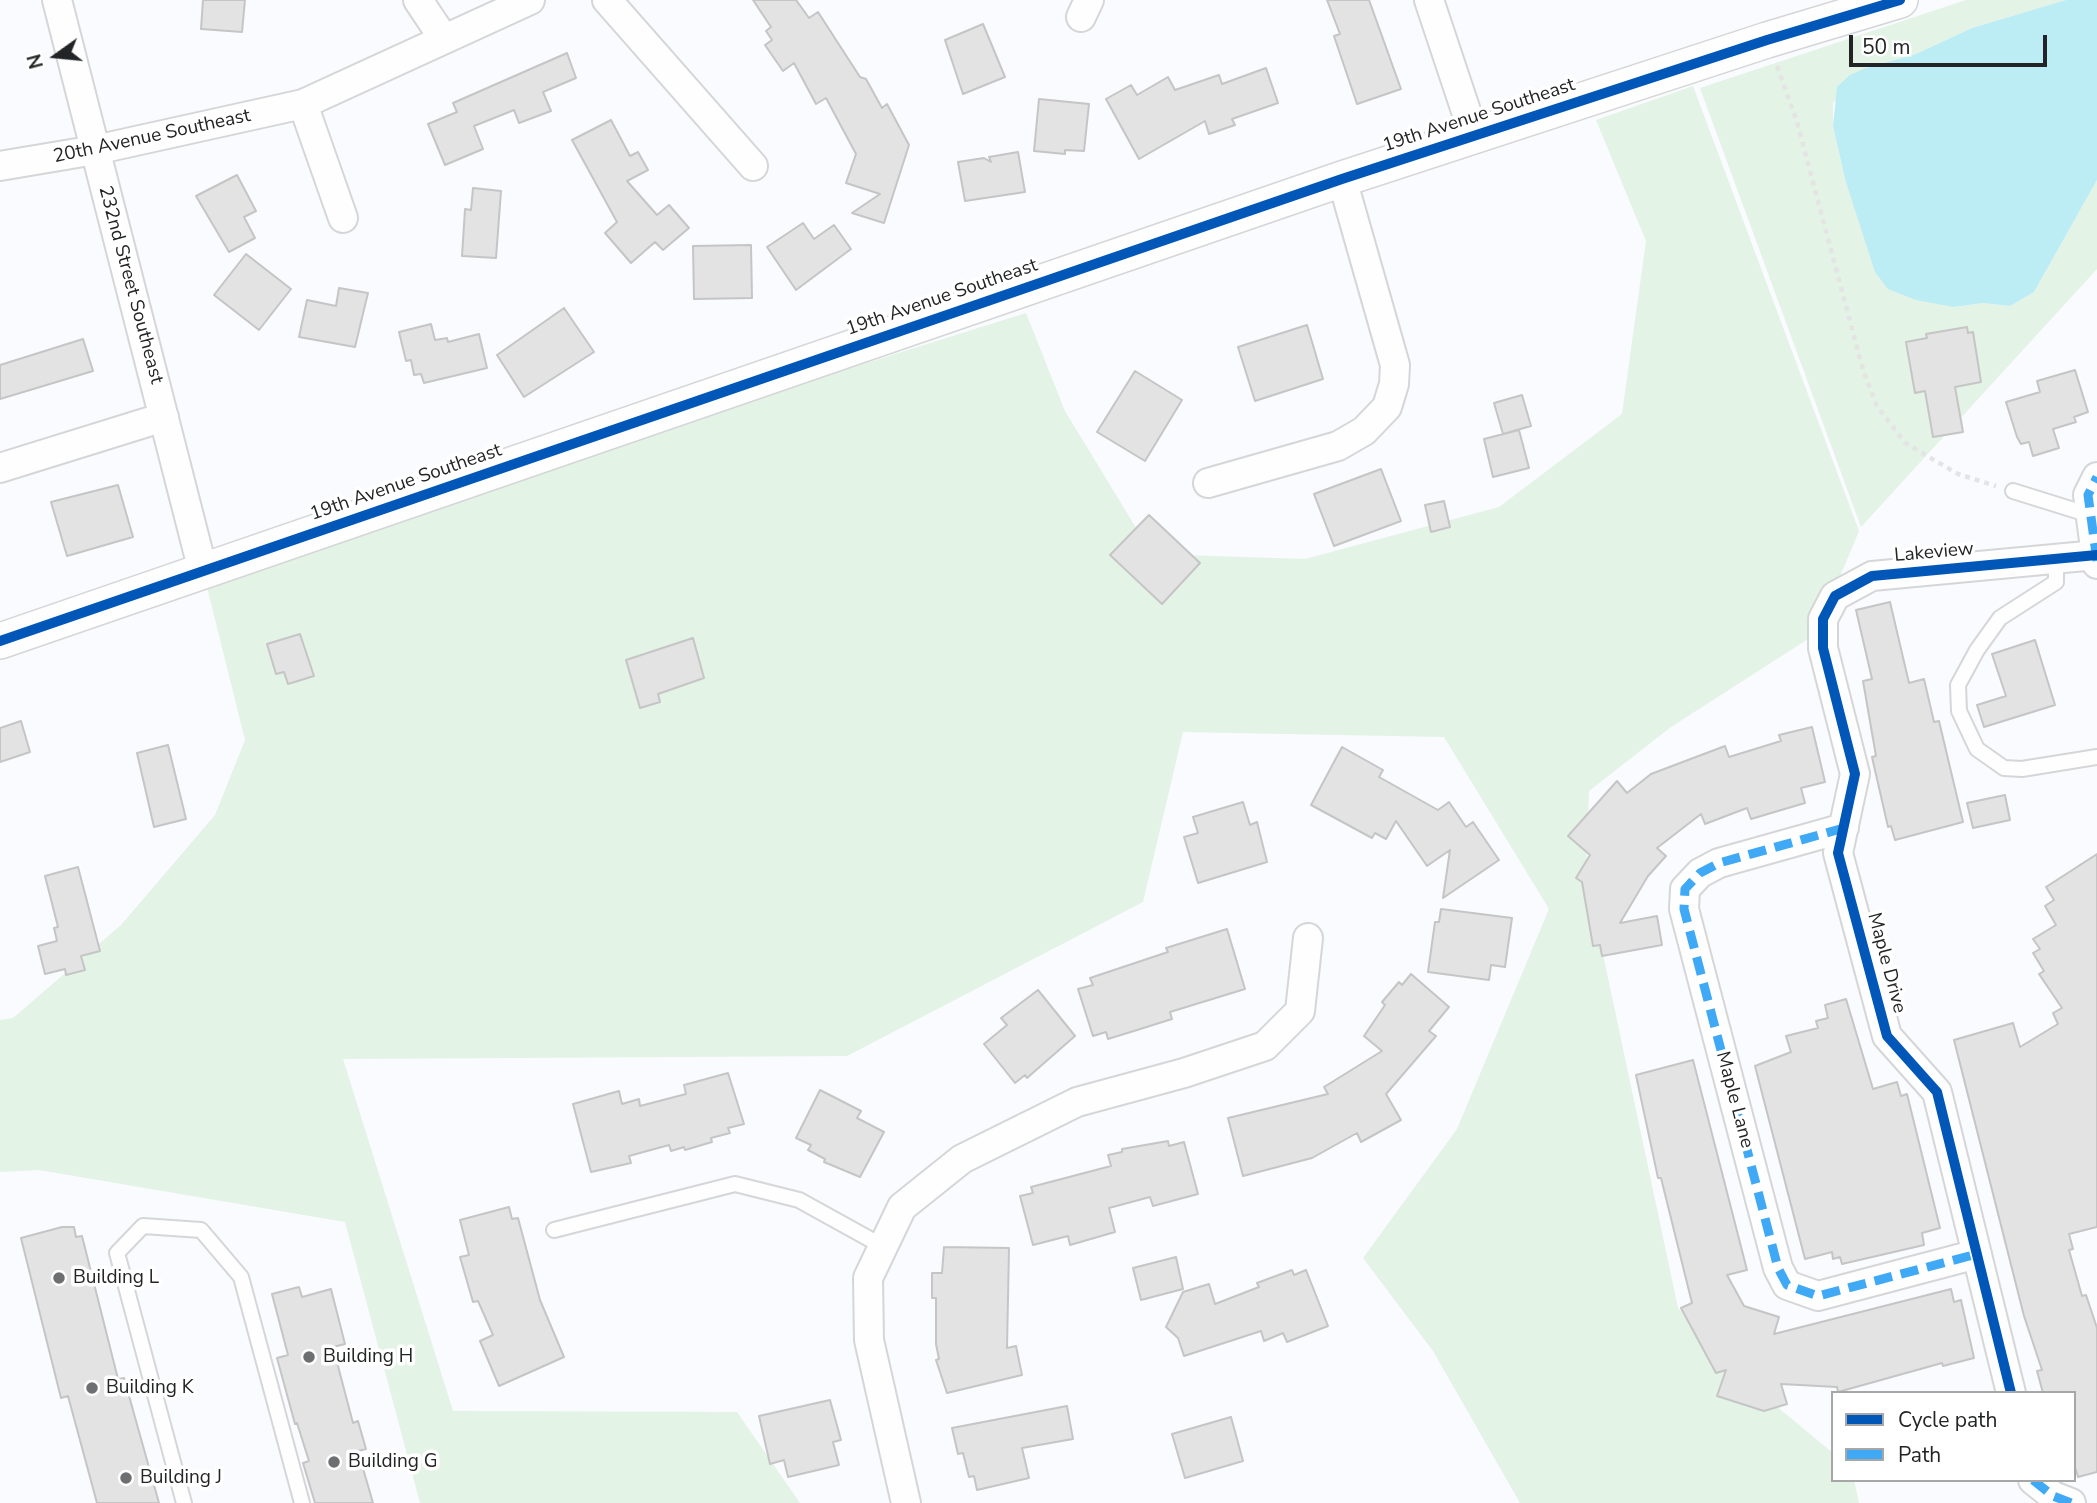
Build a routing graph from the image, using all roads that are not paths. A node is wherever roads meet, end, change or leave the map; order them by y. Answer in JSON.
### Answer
{"nodes":[{"id":1,"x":57,"y":0,"type":"edge"},
{"id":2,"x":418,"y":0,"type":"edge"},
{"id":3,"x":530,"y":0,"type":"edge"},
{"id":4,"x":607,"y":0,"type":"edge"},
{"id":5,"x":1429,"y":0,"type":"edge"},
{"id":6,"x":1900,"y":0,"type":"edge"},
{"id":7,"x":444,"y":39,"type":"junction"},
{"id":8,"x":303,"y":104,"type":"junction"},
{"id":9,"x":1475,"y":135,"type":"junction"},
{"id":10,"x":95,"y":150,"type":"junction"},
{"id":11,"x":0,"y":166,"type":"edge"},
{"id":12,"x":753,"y":166,"type":"dead end"},
{"id":13,"x":1342,"y":179,"type":"junction"},
{"id":14,"x":343,"y":218,"type":"dead end"},
{"id":15,"x":164,"y":416,"type":"junction"},
{"id":16,"x":0,"y":468,"type":"edge"},
{"id":17,"x":2097,"y":477,"type":"edge"},
{"id":18,"x":1208,"y":483,"type":"dead end"},
{"id":19,"x":2013,"y":491,"type":"road end"},
{"id":20,"x":2091,"y":515,"type":"junction"},
{"id":21,"x":2097,"y":558,"type":"edge"},
{"id":22,"x":2056,"y":559,"type":"junction"},
{"id":23,"x":203,"y":571,"type":"junction"},
{"id":24,"x":0,"y":641,"type":"edge"},
{"id":25,"x":1822,"y":648,"type":"joint"},
{"id":26,"x":2097,"y":757,"type":"edge"},
{"id":27,"x":1843,"y":828,"type":"junction"},
{"id":28,"x":1308,"y":938,"type":"dead end"},
{"id":29,"x":554,"y":1230,"type":"dead end"},
{"id":30,"x":884,"y":1247,"type":"junction"},
{"id":31,"x":1976,"y":1254,"type":"junction"},
{"id":32,"x":2010,"y":1391,"type":"edge"},
{"id":33,"x":2036,"y":1482,"type":"edge"},
{"id":34,"x":184,"y":1503,"type":"edge"},
{"id":35,"x":302,"y":1503,"type":"edge"},
{"id":36,"x":906,"y":1503,"type":"edge"},
{"id":37,"x":2071,"y":1503,"type":"edge"}],
"edges":[{"from":1,"to":10,"type":"street","name":"232nd Street Southeast"},
{"from":2,"to":7,"type":"street"},
{"from":3,"to":7,"type":"street","name":"20th Avenue Southeast"},
{"from":4,"to":12,"type":"street"},
{"from":5,"to":9,"type":"street"},
{"from":6,"to":9,"type":"street","name":"19th Avenue Southeast"},
{"from":7,"to":8,"type":"street","name":"20th Avenue Southeast"},
{"from":8,"to":10,"type":"street","name":"20th Avenue Southeast"},
{"from":8,"to":14,"type":"street"},
{"from":9,"to":13,"type":"street","name":"19th Avenue Southeast"},
{"from":10,"to":11,"type":"street","name":"20th Avenue Southeast"},
{"from":10,"to":15,"type":"street","name":"232nd Street Southeast"},
{"from":13,"to":18,"type":"street"},
{"from":13,"to":23,"type":"street","name":"19th Avenue Southeast"},
{"from":15,"to":16,"type":"street"},
{"from":15,"to":23,"type":"street","name":"232nd Street Southeast"},
{"from":17,"to":20,"type":"street"},
{"from":19,"to":20,"type":"lane"},
{"from":20,"to":21,"type":"street"},
{"from":21,"to":22,"type":"street","name":"Lakeview"},
{"from":22,"to":25,"type":"street","name":"Lakeview"},
{"from":22,"to":26,"type":"lane"},
{"from":23,"to":24,"type":"street","name":"19th Avenue Southeast"},
{"from":25,"to":27,"type":"street","name":"Maple Drive"},
{"from":27,"to":31,"type":"street","name":"Maple Drive"},
{"from":27,"to":31,"type":"street","name":"Maple Lane"},
{"from":28,"to":30,"type":"street"},
{"from":29,"to":30,"type":"lane"},
{"from":30,"to":36,"type":"street"},
{"from":31,"to":32,"type":"street","name":"Maple Drive"},
{"from":33,"to":37,"type":"street"},
{"from":34,"to":35,"type":"lane"}]}
